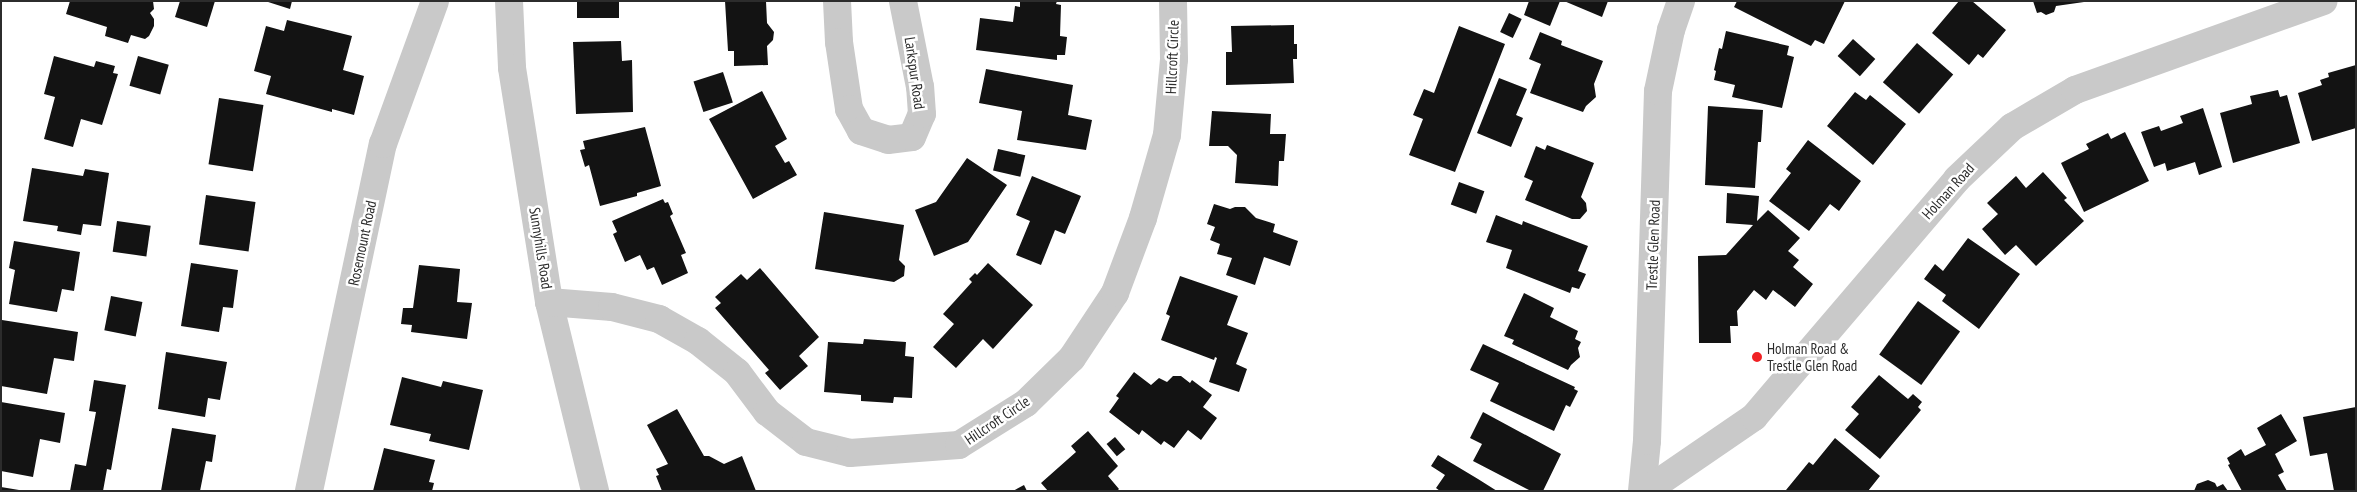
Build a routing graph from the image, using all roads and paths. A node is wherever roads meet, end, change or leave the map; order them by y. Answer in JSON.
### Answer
{"nodes":[{"id":1,"x":435,"y":1,"type":"edge"},
{"id":2,"x":509,"y":1,"type":"edge"},
{"id":3,"x":838,"y":1,"type":"edge"},
{"id":4,"x":902,"y":1,"type":"edge"},
{"id":5,"x":1173,"y":1,"type":"edge"},
{"id":6,"x":1681,"y":1,"type":"edge"},
{"id":7,"x":2324,"y":1,"type":"edge"},
{"id":8,"x":549,"y":302,"type":"junction"},
{"id":9,"x":309,"y":491,"type":"edge"},
{"id":10,"x":595,"y":491,"type":"edge"},
{"id":11,"x":1642,"y":491,"type":"edge"},
{"id":12,"x":1646,"y":491,"type":"edge"}],
"edges":[{"from":1,"to":9,"type":"street","name":"Rosemount Road"},
{"from":2,"to":8,"type":"street","name":"Sunnyhills Road"},
{"from":3,"to":4,"type":"street","name":"Larkspur Road"},
{"from":5,"to":8,"type":"street","name":"Hillcroft Circle"},
{"from":6,"to":11,"type":"street","name":"Trestle Glen Road"},
{"from":7,"to":12,"type":"street","name":"Holman Road"},
{"from":8,"to":10,"type":"street","name":"Sunnyhills Road"}]}
